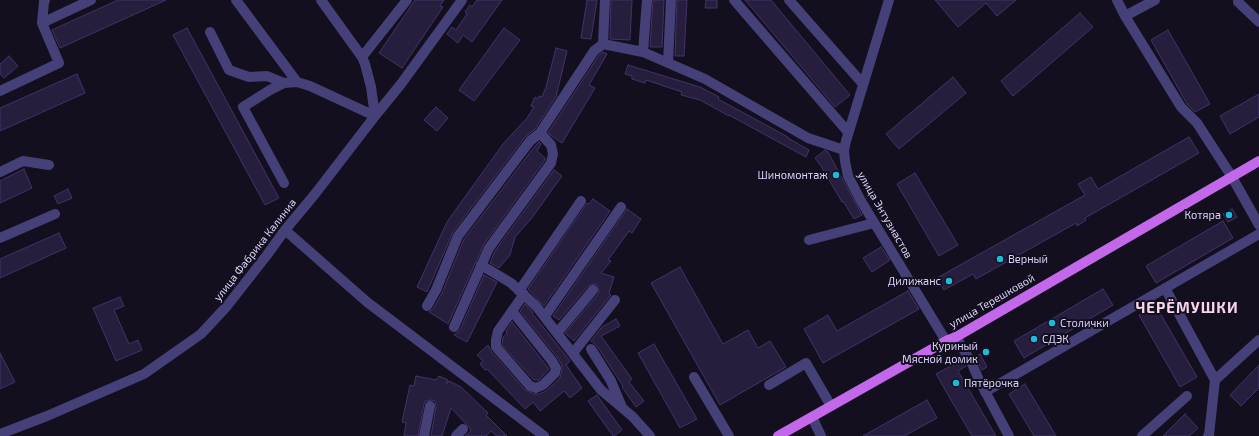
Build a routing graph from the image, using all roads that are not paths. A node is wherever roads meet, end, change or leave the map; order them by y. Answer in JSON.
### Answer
{"nodes":[{"id":1,"x":45,"y":0,"type":"edge"},
{"id":2,"x":91,"y":0,"type":"edge"},
{"id":3,"x":236,"y":0,"type":"edge"},
{"id":4,"x":321,"y":0,"type":"edge"},
{"id":5,"x":407,"y":0,"type":"edge"},
{"id":6,"x":462,"y":0,"type":"edge"},
{"id":7,"x":605,"y":0,"type":"edge"},
{"id":8,"x":647,"y":0,"type":"edge"},
{"id":9,"x":671,"y":0,"type":"edge"},
{"id":10,"x":734,"y":0,"type":"edge"},
{"id":11,"x":789,"y":0,"type":"edge"},
{"id":12,"x":889,"y":0,"type":"edge"},
{"id":13,"x":1117,"y":0,"type":"edge"},
{"id":14,"x":1155,"y":0,"type":"edge"},
{"id":15,"x":1238,"y":0,"type":"edge"},
{"id":16,"x":1125,"y":16,"type":"junction"},
{"id":17,"x":1259,"y":22,"type":"edge"},
{"id":18,"x":42,"y":23,"type":"junction"},
{"id":19,"x":210,"y":32,"type":"dead end"},
{"id":20,"x":603,"y":44,"type":"junction"},
{"id":21,"x":643,"y":52,"type":"junction"},
{"id":22,"x":362,"y":57,"type":"junction"},
{"id":23,"x":668,"y":63,"type":"junction"},
{"id":24,"x":297,"y":82,"type":"junction"},
{"id":25,"x":284,"y":83,"type":"junction"},
{"id":26,"x":863,"y":84,"type":"junction"},
{"id":27,"x":0,"y":90,"type":"edge"},
{"id":28,"x":375,"y":116,"type":"junction"},
{"id":29,"x":848,"y":132,"type":"junction"},
{"id":30,"x":540,"y":133,"type":"junction"},
{"id":31,"x":844,"y":150,"type":"junction"},
{"id":32,"x":1259,"y":161,"type":"edge"},
{"id":33,"x":49,"y":165,"type":"dead end"},
{"id":34,"x":0,"y":172,"type":"edge"},
{"id":35,"x":1232,"y":177,"type":"junction"},
{"id":36,"x":284,"y":183,"type":"dead end"},
{"id":37,"x":581,"y":201,"type":"dead end"},
{"id":38,"x":621,"y":207,"type":"dead end"},
{"id":39,"x":56,"y":214,"type":"dead end"},
{"id":40,"x":874,"y":223,"type":"junction"},
{"id":41,"x":1259,"y":225,"type":"edge"},
{"id":42,"x":285,"y":230,"type":"junction"},
{"id":43,"x":1259,"y":234,"type":"edge"},
{"id":44,"x":0,"y":238,"type":"edge"},
{"id":45,"x":809,"y":240,"type":"dead end"},
{"id":46,"x":481,"y":265,"type":"junction"},
{"id":47,"x":1165,"y":288,"type":"junction"},
{"id":48,"x":593,"y":290,"type":"dead end"},
{"id":49,"x":521,"y":293,"type":"junction"},
{"id":50,"x":615,"y":300,"type":"dead end"},
{"id":51,"x":427,"y":306,"type":"dead end"},
{"id":52,"x":512,"y":311,"type":"junction"},
{"id":53,"x":545,"y":316,"type":"junction"},
{"id":54,"x":454,"y":326,"type":"dead end"},
{"id":55,"x":557,"y":333,"type":"junction"},
{"id":56,"x":956,"y":337,"type":"junction"},
{"id":57,"x":1259,"y":340,"type":"edge"},
{"id":58,"x":946,"y":341,"type":"junction"},
{"id":59,"x":591,"y":349,"type":"dead end"},
{"id":60,"x":573,"y":353,"type":"junction"},
{"id":61,"x":694,"y":377,"type":"dead end"},
{"id":62,"x":1215,"y":380,"type":"junction"},
{"id":63,"x":769,"y":385,"type":"dead end"},
{"id":64,"x":985,"y":392,"type":"junction"},
{"id":65,"x":1187,"y":396,"type":"dead end"},
{"id":66,"x":430,"y":406,"type":"dead end"},
{"id":67,"x":830,"y":406,"type":"junction"},
{"id":68,"x":623,"y":408,"type":"junction"},
{"id":69,"x":812,"y":417,"type":"junction"},
{"id":70,"x":0,"y":434,"type":"edge"},
{"id":71,"x":424,"y":436,"type":"edge"},
{"id":72,"x":544,"y":436,"type":"edge"},
{"id":73,"x":650,"y":436,"type":"edge"},
{"id":74,"x":729,"y":436,"type":"edge"},
{"id":75,"x":778,"y":436,"type":"edge"},
{"id":76,"x":821,"y":436,"type":"edge"},
{"id":77,"x":1009,"y":436,"type":"edge"},
{"id":78,"x":1142,"y":436,"type":"edge"},
{"id":79,"x":1208,"y":436,"type":"edge"}],
"edges":[{"from":1,"to":18,"type":"street"},
{"from":2,"to":18,"type":"street"},
{"from":3,"to":24,"type":"street"},
{"from":4,"to":22,"type":"street"},
{"from":5,"to":22,"type":"street"},
{"from":6,"to":28,"type":"street","name":"улица Фабрика Калиниа"},
{"from":7,"to":20,"type":"street"},
{"from":8,"to":21,"type":"street"},
{"from":9,"to":23,"type":"street"},
{"from":10,"to":29,"type":"street"},
{"from":11,"to":26,"type":"street"},
{"from":12,"to":26,"type":"street","name":"улица Энтузиастов"},
{"from":13,"to":16,"type":"street"},
{"from":14,"to":16,"type":"street"},
{"from":15,"to":17,"type":"street"},
{"from":16,"to":35,"type":"street"},
{"from":18,"to":27,"type":"street"},
{"from":19,"to":25,"type":"street"},
{"from":20,"to":21,"type":"street"},
{"from":20,"to":30,"type":"street"},
{"from":21,"to":23,"type":"street"},
{"from":22,"to":28,"type":"street"},
{"from":23,"to":31,"type":"street"},
{"from":24,"to":25,"type":"street"},
{"from":24,"to":28,"type":"street"},
{"from":25,"to":36,"type":"street"},
{"from":26,"to":29,"type":"street","name":"улица Энтузиастов"},
{"from":28,"to":42,"type":"street","name":"улица Фабрика Калиниа"},
{"from":29,"to":31,"type":"street","name":"улица Энтузиастов"},
{"from":30,"to":46,"type":"street"},
{"from":30,"to":51,"type":"street"},
{"from":31,"to":40,"type":"street","name":"улица Энтузиастов"},
{"from":32,"to":35,"type":"main road","name":"улица Терешковой"},
{"from":33,"to":34,"type":"street"},
{"from":35,"to":41,"type":"street"},
{"from":35,"to":56,"type":"main road","name":"улица Терешковой"},
{"from":37,"to":49,"type":"street"},
{"from":38,"to":53,"type":"street"},
{"from":39,"to":44,"type":"street"},
{"from":40,"to":45,"type":"street"},
{"from":40,"to":58,"type":"street","name":"улица Энтузиастов"},
{"from":42,"to":70,"type":"street","name":"улица Фабрика Калиниа"},
{"from":42,"to":72,"type":"street"},
{"from":43,"to":47,"type":"street"},
{"from":46,"to":49,"type":"street"},
{"from":46,"to":54,"type":"street"},
{"from":47,"to":62,"type":"street"},
{"from":47,"to":64,"type":"street"},
{"from":48,"to":55,"type":"street"},
{"from":49,"to":52,"type":"street"},
{"from":49,"to":53,"type":"street"},
{"from":50,"to":60,"type":"street"},
{"from":52,"to":52,"type":"street"},
{"from":53,"to":55,"type":"street"},
{"from":55,"to":60,"type":"street"},
{"from":56,"to":58,"type":"main road","name":"улица Терешковой"},
{"from":56,"to":64,"type":"street"},
{"from":57,"to":62,"type":"street"},
{"from":58,"to":67,"type":"main road","name":"улица Терешковой"},
{"from":59,"to":68,"type":"street"},
{"from":60,"to":68,"type":"street"},
{"from":61,"to":74,"type":"street"},
{"from":62,"to":79,"type":"street"},
{"from":63,"to":67,"type":"street"},
{"from":64,"to":77,"type":"street"},
{"from":65,"to":78,"type":"street"},
{"from":66,"to":71,"type":"street"},
{"from":67,"to":69,"type":"main road","name":"улица Терешковой"},
{"from":68,"to":73,"type":"street"},
{"from":69,"to":75,"type":"main road","name":"улица Терешковой"},
{"from":69,"to":76,"type":"street"}]}
